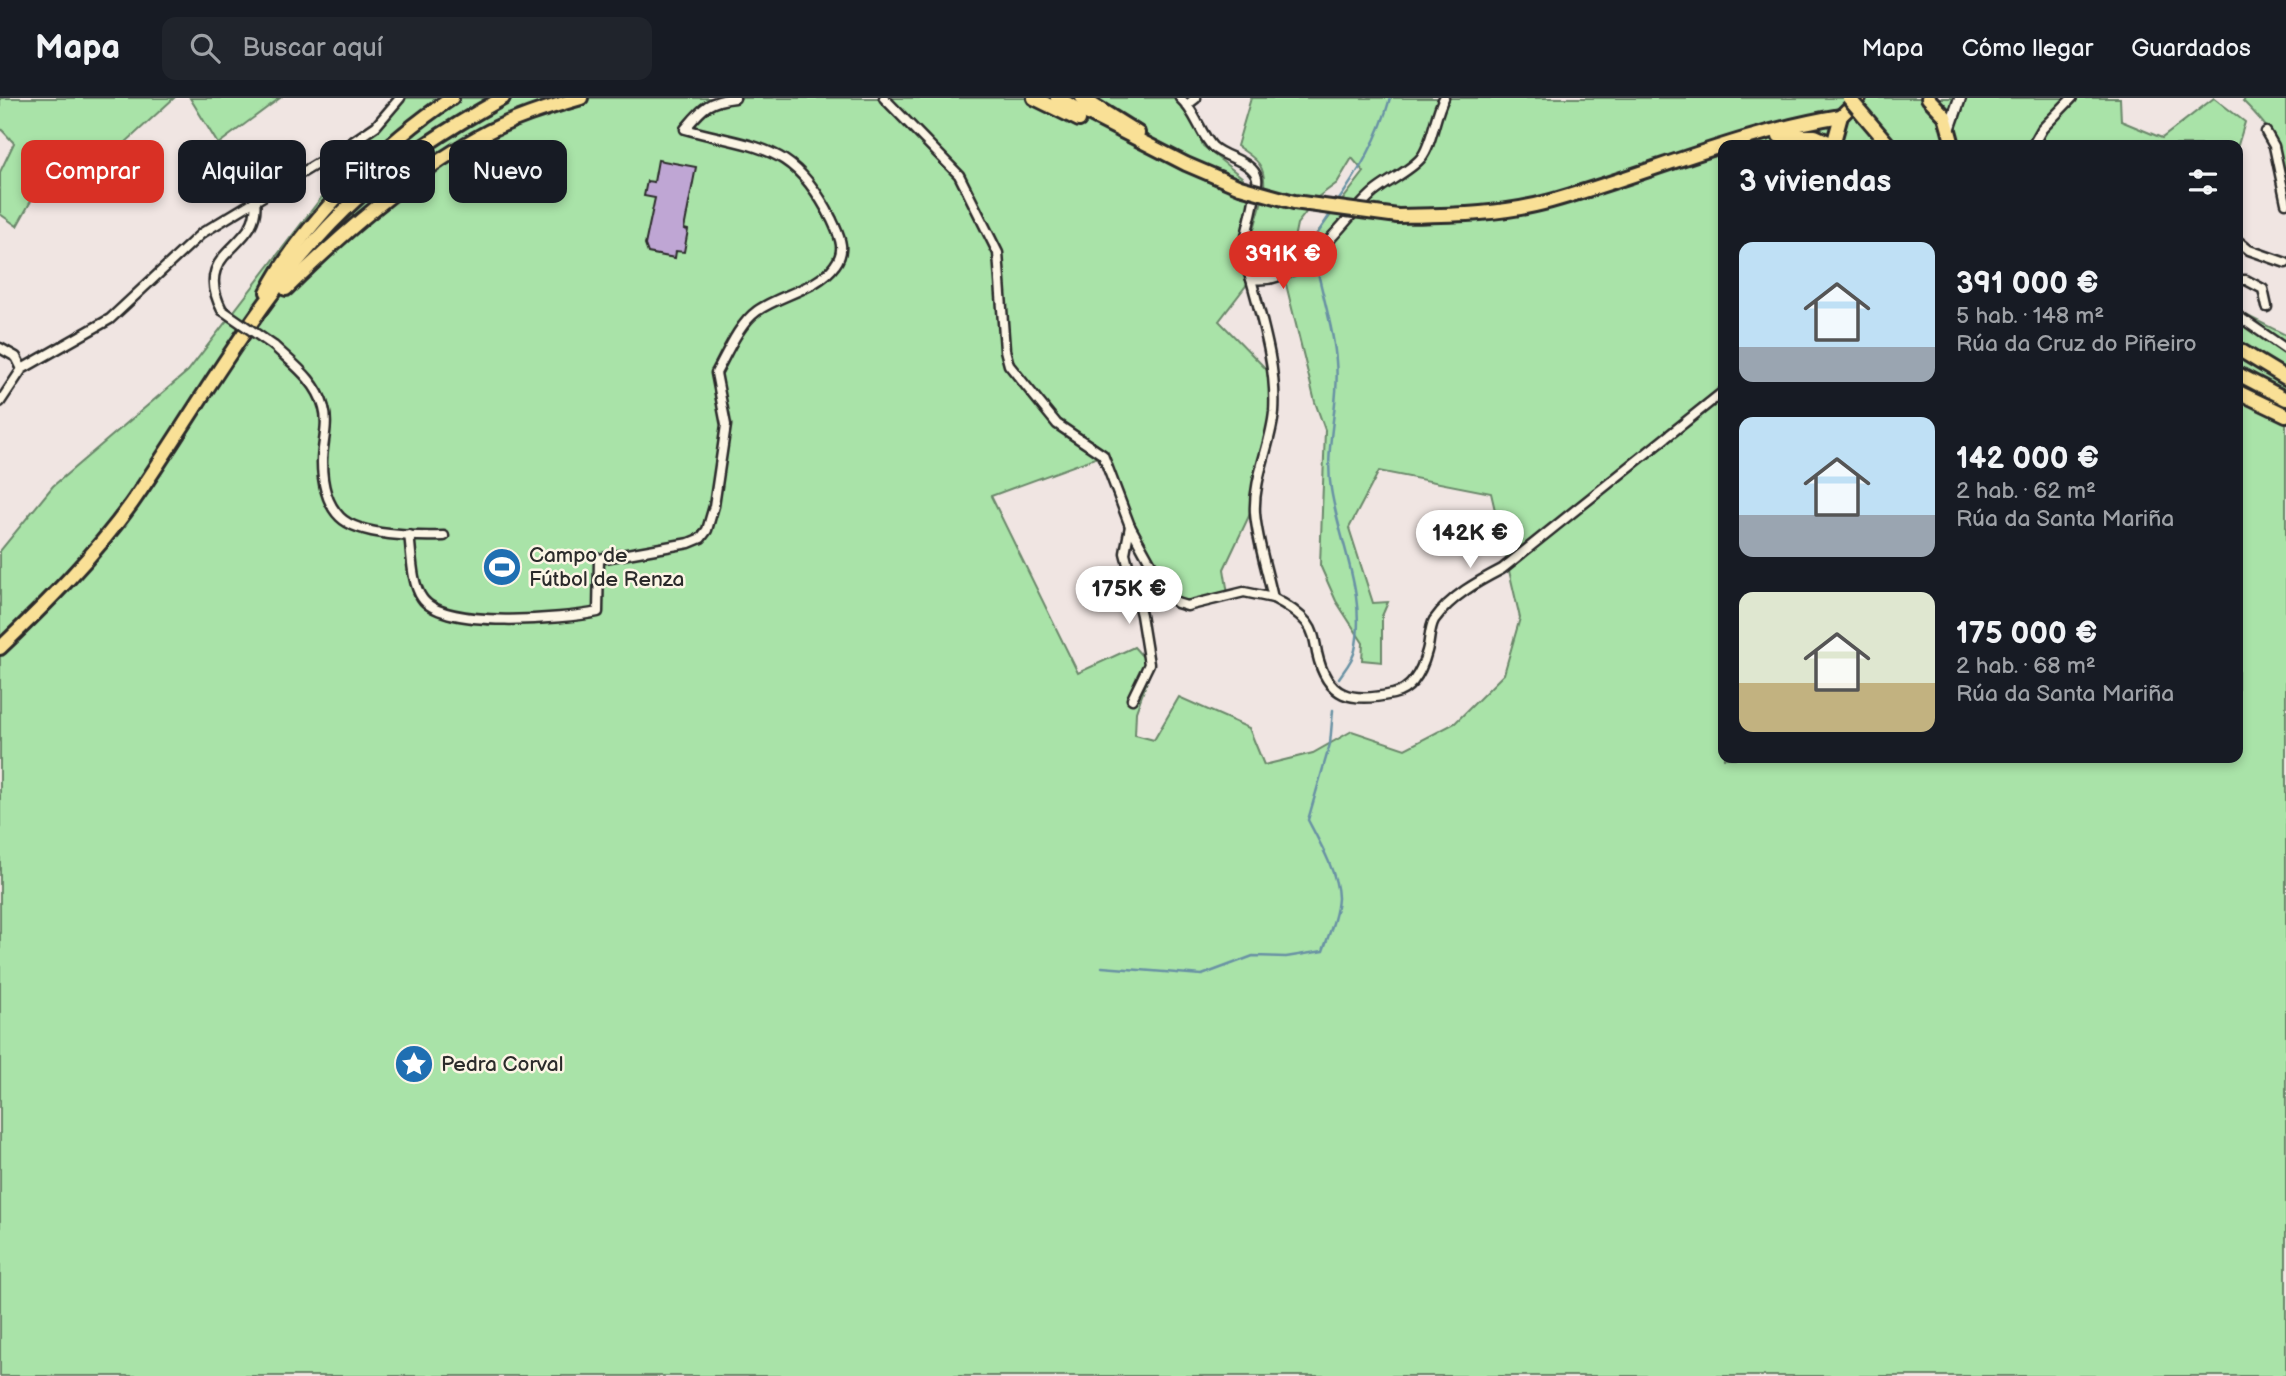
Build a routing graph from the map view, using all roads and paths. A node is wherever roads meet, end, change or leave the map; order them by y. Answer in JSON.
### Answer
{"nodes":[{"id":1,"x":400,"y":98,"type":"edge"},
{"id":2,"x":452,"y":98,"type":"edge"},
{"id":3,"x":503,"y":98,"type":"edge"},
{"id":4,"x":581,"y":98,"type":"edge"},
{"id":5,"x":735,"y":98,"type":"edge"},
{"id":6,"x":884,"y":98,"type":"edge"},
{"id":7,"x":1034,"y":98,"type":"edge"},
{"id":8,"x":1057,"y":98,"type":"edge"},
{"id":9,"x":1082,"y":98,"type":"edge"},
{"id":10,"x":1180,"y":98,"type":"edge"},
{"id":11,"x":1196,"y":98,"type":"edge"},
{"id":12,"x":1444,"y":98,"type":"edge"},
{"id":13,"x":1849,"y":98,"type":"edge"},
{"id":14,"x":1859,"y":98,"type":"edge"},
{"id":15,"x":1928,"y":98,"type":"edge"},
{"id":16,"x":1960,"y":98,"type":"edge"},
{"id":17,"x":2072,"y":98,"type":"edge"},
{"id":18,"x":1187,"y":105,"type":"junction"},
{"id":19,"x":1841,"y":116,"type":"junction"},
{"id":20,"x":1950,"y":127,"type":"junction"},
{"id":21,"x":2266,"y":132,"type":"dead end"},
{"id":22,"x":1744,"y":138,"type":"junction"},
{"id":23,"x":1738,"y":140,"type":"edge"},
{"id":24,"x":1827,"y":140,"type":"edge"},
{"id":25,"x":1834,"y":140,"type":"edge"},
{"id":26,"x":1885,"y":140,"type":"edge"},
{"id":27,"x":1953,"y":140,"type":"edge"},
{"id":28,"x":2036,"y":140,"type":"edge"},
{"id":29,"x":1718,"y":146,"type":"edge"},
{"id":30,"x":1185,"y":164,"type":"junction"},
{"id":31,"x":306,"y":169,"type":"edge"},
{"id":32,"x":250,"y":203,"type":"edge"},
{"id":33,"x":255,"y":203,"type":"edge"},
{"id":34,"x":2286,"y":203,"type":"edge"},
{"id":35,"x":2243,"y":245,"type":"edge"},
{"id":36,"x":2286,"y":263,"type":"edge"},
{"id":37,"x":1251,"y":279,"type":"junction"},
{"id":38,"x":2243,"y":279,"type":"edge"},
{"id":39,"x":2267,"y":307,"type":"dead end"},
{"id":40,"x":2243,"y":319,"type":"edge"},
{"id":41,"x":252,"y":320,"type":"junction"},
{"id":42,"x":0,"y":348,"type":"edge"},
{"id":43,"x":2286,"y":349,"type":"edge"},
{"id":44,"x":2243,"y":352,"type":"edge"},
{"id":45,"x":22,"y":369,"type":"junction"},
{"id":46,"x":2243,"y":377,"type":"edge"},
{"id":47,"x":2286,"y":378,"type":"edge"},
{"id":48,"x":2243,"y":394,"type":"edge"},
{"id":49,"x":1718,"y":396,"type":"edge"},
{"id":50,"x":2286,"y":399,"type":"edge"},
{"id":51,"x":0,"y":402,"type":"edge"},
{"id":52,"x":2286,"y":415,"type":"edge"},
{"id":53,"x":1130,"y":526,"type":"junction"},
{"id":54,"x":409,"y":535,"type":"junction"},
{"id":55,"x":444,"y":536,"type":"dead end"},
{"id":56,"x":1272,"y":598,"type":"junction"},
{"id":57,"x":0,"y":648,"type":"edge"},
{"id":58,"x":1132,"y":699,"type":"dead end"}],
"edges":[{"from":1,"to":31,"type":"street"},
{"from":2,"to":41,"type":"highway"},
{"from":3,"to":41,"type":"highway"},
{"from":4,"to":41,"type":"highway"},
{"from":5,"to":54,"type":"street"},
{"from":6,"to":53,"type":"street"},
{"from":7,"to":30,"type":"highway"},
{"from":8,"to":30,"type":"highway"},
{"from":9,"to":30,"type":"highway"},
{"from":10,"to":18,"type":"street"},
{"from":11,"to":18,"type":"street"},
{"from":12,"to":37,"type":"street"},
{"from":13,"to":26,"type":"highway","bridge":true},
{"from":14,"to":19,"type":"highway"},
{"from":15,"to":20,"type":"highway"},
{"from":16,"to":20,"type":"street"},
{"from":17,"to":28,"type":"street"},
{"from":18,"to":37,"type":"street"},
{"from":19,"to":22,"type":"highway"},
{"from":19,"to":25,"type":"highway"},
{"from":20,"to":27,"type":"highway"},
{"from":21,"to":34,"type":"street"},
{"from":22,"to":23,"type":"highway","bridge":true},
{"from":22,"to":24,"type":"highway"},
{"from":29,"to":30,"type":"highway","bridge":true},
{"from":32,"to":45,"type":"street"},
{"from":33,"to":54,"type":"street","bridge":true},
{"from":35,"to":36,"type":"street"},
{"from":37,"to":56,"type":"street"},
{"from":38,"to":39,"type":"street"},
{"from":40,"to":43,"type":"street"},
{"from":41,"to":57,"type":"highway"},
{"from":42,"to":45,"type":"street"},
{"from":44,"to":47,"type":"highway"},
{"from":45,"to":51,"type":"street"},
{"from":46,"to":50,"type":"highway"},
{"from":48,"to":52,"type":"highway"},
{"from":49,"to":56,"type":"street"},
{"from":53,"to":56,"type":"street"},
{"from":53,"to":58,"type":"street"},
{"from":54,"to":55,"type":"street"}]}
